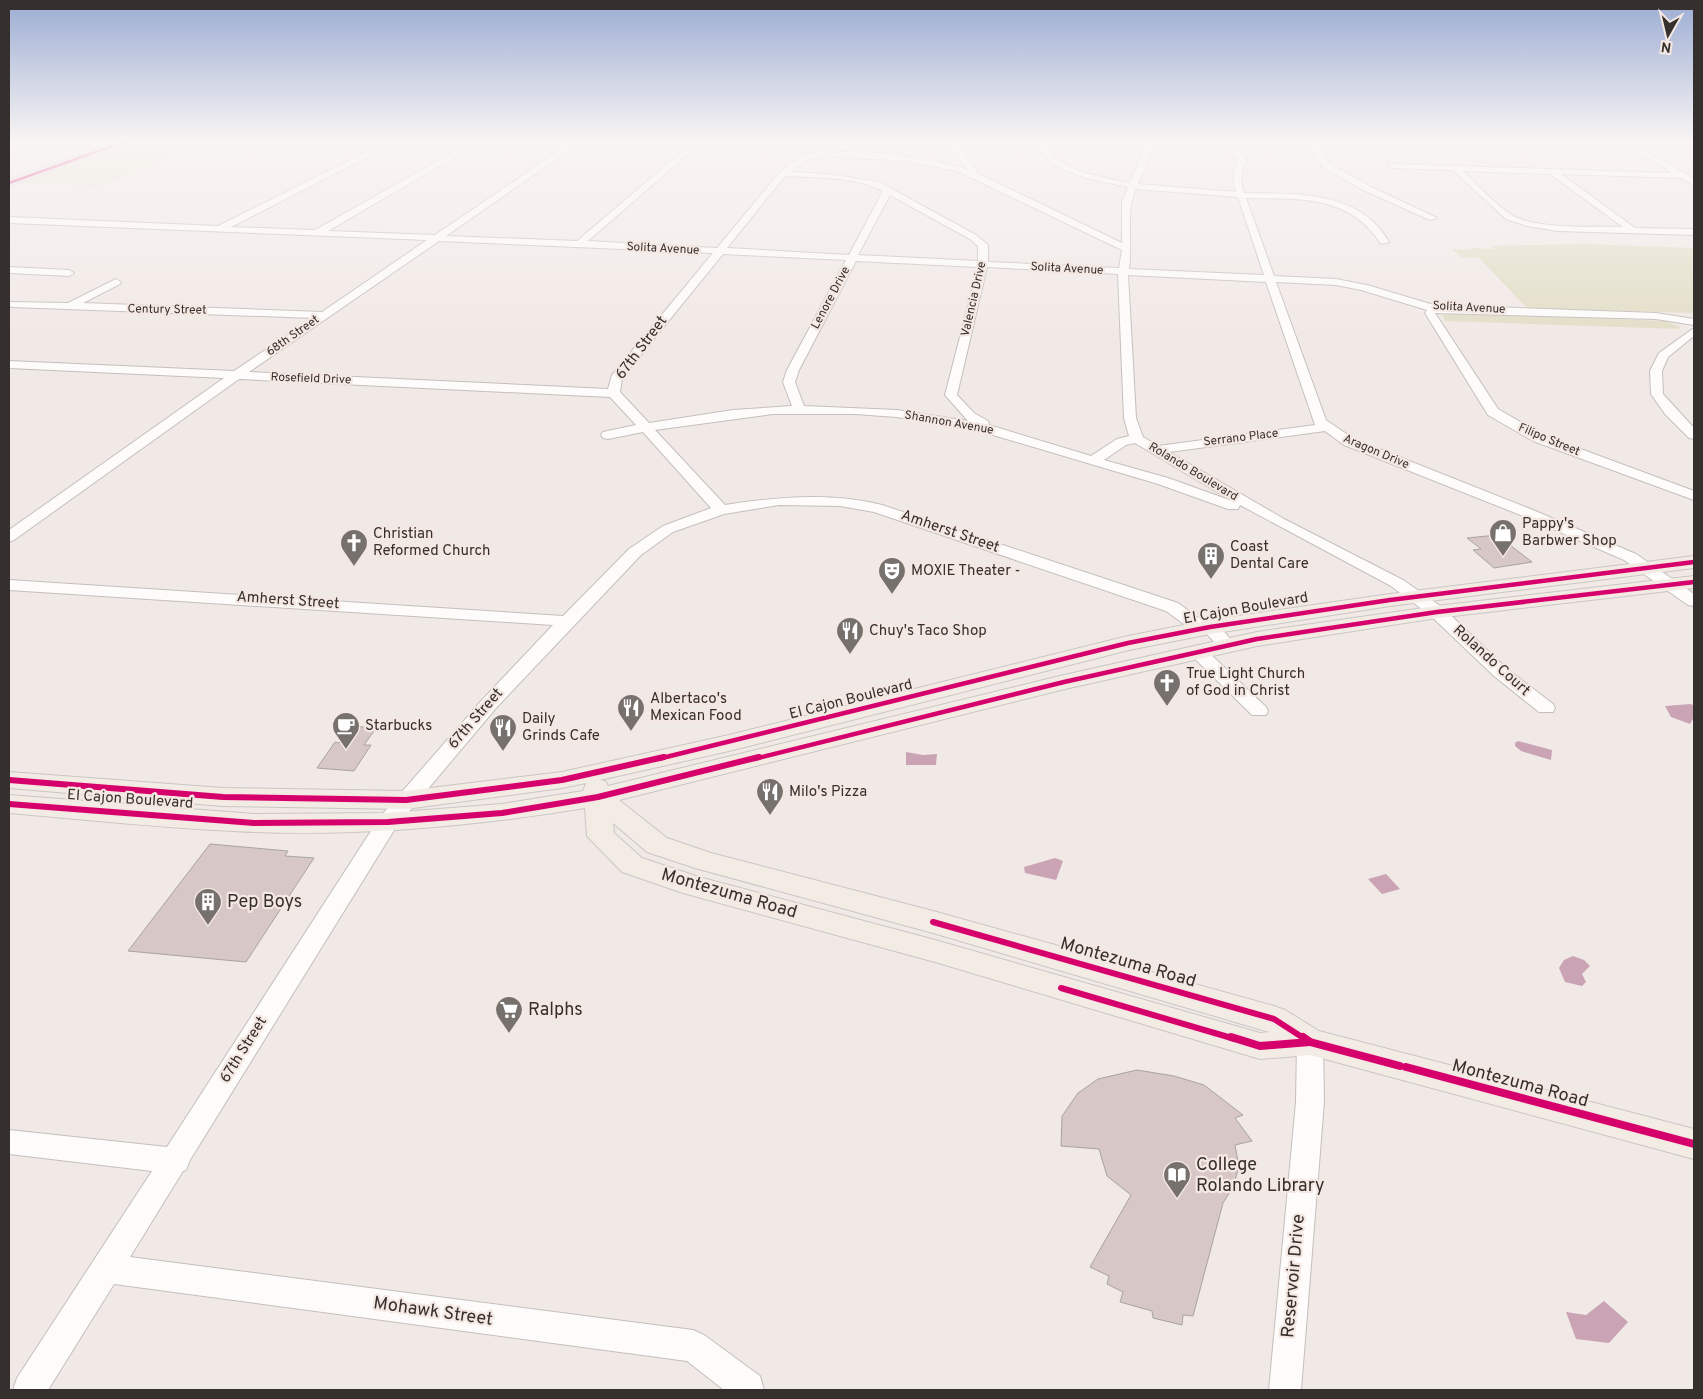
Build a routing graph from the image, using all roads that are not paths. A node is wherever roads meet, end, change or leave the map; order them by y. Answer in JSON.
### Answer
{"nodes":[{"id":1,"x":267,"y":205,"type":"edge"},
{"id":2,"x":366,"y":205,"type":"edge"},
{"id":3,"x":485,"y":205,"type":"edge"},
{"id":4,"x":624,"y":205,"type":"edge"},
{"id":5,"x":757,"y":205,"type":"edge"},
{"id":6,"x":880,"y":205,"type":"edge"},
{"id":7,"x":916,"y":205,"type":"edge"},
{"id":8,"x":1037,"y":205,"type":"edge"},
{"id":9,"x":1126,"y":205,"type":"edge"},
{"id":10,"x":1246,"y":205,"type":"edge"},
{"id":11,"x":1339,"y":205,"type":"edge"},
{"id":12,"x":1405,"y":205,"type":"edge"},
{"id":13,"x":1497,"y":205,"type":"edge"},
{"id":14,"x":1598,"y":205,"type":"edge"},
{"id":15,"x":1433,"y":218,"type":"dead end"},
{"id":16,"x":9,"y":220,"type":"edge"},
{"id":17,"x":218,"y":230,"type":"junction"},
{"id":18,"x":1632,"y":230,"type":"junction"},
{"id":19,"x":1694,"y":232,"type":"edge"},
{"id":20,"x":317,"y":233,"type":"junction"},
{"id":21,"x":437,"y":238,"type":"junction"},
{"id":22,"x":1384,"y":242,"type":"dead end"},
{"id":23,"x":579,"y":244,"type":"junction"},
{"id":24,"x":1128,"y":249,"type":"junction"},
{"id":25,"x":719,"y":252,"type":"junction"},
{"id":26,"x":852,"y":258,"type":"junction"},
{"id":27,"x":983,"y":265,"type":"junction"},
{"id":28,"x":9,"y":270,"type":"edge"},
{"id":29,"x":1123,"y":272,"type":"junction"},
{"id":30,"x":69,"y":273,"type":"dead end"},
{"id":31,"x":1270,"y":279,"type":"junction"},
{"id":32,"x":116,"y":282,"type":"dead end"},
{"id":33,"x":12,"y":304,"type":"dead end"},
{"id":34,"x":68,"y":307,"type":"junction"},
{"id":35,"x":1433,"y":308,"type":"junction"},
{"id":36,"x":322,"y":315,"type":"junction"},
{"id":37,"x":1694,"y":322,"type":"edge"},
{"id":38,"x":1694,"y":331,"type":"edge"},
{"id":39,"x":9,"y":364,"type":"edge"},
{"id":40,"x":235,"y":376,"type":"junction"},
{"id":41,"x":614,"y":393,"type":"junction"},
{"id":42,"x":799,"y":409,"type":"junction"},
{"id":43,"x":644,"y":427,"type":"junction"},
{"id":44,"x":1326,"y":427,"type":"junction"},
{"id":45,"x":991,"y":429,"type":"junction"},
{"id":46,"x":608,"y":434,"type":"dead end"},
{"id":47,"x":1694,"y":436,"type":"edge"},
{"id":48,"x":1137,"y":439,"type":"junction"},
{"id":49,"x":1156,"y":450,"type":"junction"},
{"id":50,"x":1092,"y":461,"type":"junction"},
{"id":51,"x":1694,"y":496,"type":"edge"},
{"id":52,"x":721,"y":510,"type":"junction"},
{"id":53,"x":1279,"y":522,"type":"junction"},
{"id":54,"x":9,"y":537,"type":"edge"},
{"id":55,"x":1694,"y":562,"type":"edge"},
{"id":56,"x":1649,"y":570,"type":"junction"},
{"id":57,"x":1694,"y":582,"type":"edge"},
{"id":58,"x":1672,"y":586,"type":"junction"},
{"id":59,"x":12,"y":588,"type":"edge"},
{"id":60,"x":1415,"y":596,"type":"junction"},
{"id":61,"x":1694,"y":601,"type":"edge"},
{"id":62,"x":1437,"y":612,"type":"junction"},
{"id":63,"x":567,"y":621,"type":"junction"},
{"id":64,"x":1218,"y":636,"type":"junction"},
{"id":65,"x":1198,"y":652,"type":"junction"},
{"id":66,"x":1546,"y":708,"type":"dead end"},
{"id":67,"x":1259,"y":711,"type":"dead end"},
{"id":68,"x":9,"y":780,"type":"edge"},
{"id":69,"x":595,"y":785,"type":"junction"},
{"id":70,"x":406,"y":800,"type":"junction"},
{"id":71,"x":9,"y":804,"type":"edge"},
{"id":72,"x":493,"y":814,"type":"junction"},
{"id":73,"x":388,"y":822,"type":"junction"},
{"id":74,"x":601,"y":836,"type":"junction"},
{"id":75,"x":738,"y":898,"type":"junction"},
{"id":76,"x":961,"y":930,"type":"junction"},
{"id":77,"x":1310,"y":1042,"type":"junction"},
{"id":78,"x":9,"y":1142,"type":"edge"},
{"id":79,"x":1694,"y":1144,"type":"edge"},
{"id":80,"x":176,"y":1161,"type":"junction"},
{"id":81,"x":106,"y":1268,"type":"junction"},
{"id":82,"x":748,"y":1388,"type":"dead end"},
{"id":83,"x":29,"y":1390,"type":"edge"},
{"id":84,"x":1285,"y":1390,"type":"edge"}],
"edges":[{"from":1,"to":17,"type":"street"},
{"from":2,"to":20,"type":"street"},
{"from":3,"to":21,"type":"street","name":"68th Street"},
{"from":4,"to":23,"type":"street"},
{"from":5,"to":25,"type":"street","name":"67th Street"},
{"from":6,"to":26,"type":"street","name":"Lenore Drive"},
{"from":7,"to":27,"type":"street","name":"Valencia Drive"},
{"from":8,"to":24,"type":"street"},
{"from":9,"to":24,"type":"street","name":"Rolando Boulevard"},
{"from":10,"to":31,"type":"street","name":"Aragon Drive"},
{"from":11,"to":22,"type":"street"},
{"from":12,"to":15,"type":"street"},
{"from":13,"to":18,"type":"street"},
{"from":14,"to":18,"type":"street"},
{"from":16,"to":17,"type":"street"},
{"from":17,"to":20,"type":"street"},
{"from":18,"to":19,"type":"street"},
{"from":20,"to":21,"type":"street"},
{"from":21,"to":23,"type":"street","name":"Solita Avenue"},
{"from":21,"to":36,"type":"street","name":"68th Street"},
{"from":23,"to":25,"type":"street","name":"Solita Avenue"},
{"from":24,"to":29,"type":"street","name":"Rolando Boulevard"},
{"from":25,"to":26,"type":"street","name":"Solita Avenue"},
{"from":25,"to":41,"type":"street","name":"67th Street"},
{"from":26,"to":27,"type":"street","name":"Solita Avenue"},
{"from":26,"to":42,"type":"street","name":"Lenore Drive"},
{"from":27,"to":29,"type":"street","name":"Solita Avenue"},
{"from":27,"to":45,"type":"street","name":"Valencia Drive"},
{"from":28,"to":30,"type":"street"},
{"from":29,"to":31,"type":"street","name":"Solita Avenue"},
{"from":29,"to":48,"type":"street","name":"Rolando Boulevard"},
{"from":31,"to":35,"type":"street","name":"Solita Avenue"},
{"from":31,"to":44,"type":"street","name":"Aragon Drive"},
{"from":32,"to":34,"type":"street"},
{"from":33,"to":34,"type":"street","name":"Century Street"},
{"from":34,"to":36,"type":"street","name":"Century Street"},
{"from":35,"to":37,"type":"street","name":"Solita Avenue"},
{"from":35,"to":51,"type":"street","name":"Filipo Street"},
{"from":36,"to":40,"type":"street","name":"68th Street"},
{"from":38,"to":47,"type":"street"},
{"from":39,"to":40,"type":"street","name":"Rosefield Drive"},
{"from":40,"to":41,"type":"street","name":"Rosefield Drive"},
{"from":40,"to":54,"type":"street","name":"68th Street"},
{"from":41,"to":43,"type":"street","name":"67th Street"},
{"from":42,"to":43,"type":"street","name":"Shannon Avenue"},
{"from":42,"to":45,"type":"street","name":"Shannon Avenue"},
{"from":43,"to":46,"type":"street","name":"Shannon Avenue"},
{"from":43,"to":52,"type":"street","name":"67th Street"},
{"from":44,"to":49,"type":"street","name":"Serrano Place"},
{"from":44,"to":56,"type":"street","name":"Aragon Drive"},
{"from":45,"to":50,"type":"street","name":"Shannon Avenue"},
{"from":48,"to":49,"type":"street","name":"Rolando Boulevard"},
{"from":48,"to":50,"type":"street"},
{"from":49,"to":53,"type":"street","name":"Rolando Boulevard"},
{"from":50,"to":53,"type":"street","name":"Shannon Avenue"},
{"from":52,"to":63,"type":"street","name":"67th Street"},
{"from":52,"to":64,"type":"street","name":"Amherst Street"},
{"from":53,"to":60,"type":"street","name":"Rolando Boulevard"},
{"from":55,"to":56,"type":"main road","name":"El Cajon Boulevard"},
{"from":56,"to":58,"type":"street","name":"Aragon Drive"},
{"from":56,"to":60,"type":"main road","name":"El Cajon Boulevard"},
{"from":57,"to":58,"type":"main road","name":"El Cajon Boulevard"},
{"from":58,"to":61,"type":"street","name":"Aragon Drive"},
{"from":58,"to":62,"type":"main road","name":"El Cajon Boulevard"},
{"from":59,"to":63,"type":"street","name":"Amherst Street"},
{"from":60,"to":62,"type":"street","name":"Rolando Boulevard"},
{"from":60,"to":64,"type":"main road","name":"El Cajon Boulevard"},
{"from":62,"to":64,"type":"main road","name":"El Cajon Boulevard"},
{"from":62,"to":66,"type":"street","name":"Rolando Court"},
{"from":63,"to":70,"type":"street","name":"67th Street"},
{"from":64,"to":65,"type":"main road","name":"El Cajon Boulevard"},
{"from":64,"to":69,"type":"main road","name":"El Cajon Boulevard"},
{"from":65,"to":67,"type":"street"},
{"from":65,"to":69,"type":"main road","name":"El Cajon Boulevard"},
{"from":68,"to":70,"type":"main road","name":"El Cajon Boulevard"},
{"from":69,"to":70,"type":"main road","name":"El Cajon Boulevard"},
{"from":69,"to":72,"type":"main road","name":"El Cajon Boulevard"},
{"from":69,"to":74,"type":"main road"},
{"from":69,"to":76,"type":"main road","name":"Montezuma Road"},
{"from":70,"to":73,"type":"street","name":"67th Street"},
{"from":71,"to":73,"type":"main road","name":"El Cajon Boulevard"},
{"from":72,"to":73,"type":"main road","name":"El Cajon Boulevard"},
{"from":72,"to":74,"type":"main road","name":"Montezuma Road"},
{"from":73,"to":80,"type":"street","name":"67th Street"},
{"from":74,"to":75,"type":"main road","name":"Montezuma Road"},
{"from":75,"to":76,"type":"main road"},
{"from":75,"to":77,"type":"main road","name":"Montezuma Road"},
{"from":76,"to":77,"type":"main road","name":"Montezuma Road"},
{"from":77,"to":79,"type":"main road","name":"Montezuma Road"},
{"from":77,"to":84,"type":"street","name":"Reservoir Drive"},
{"from":78,"to":80,"type":"street"},
{"from":80,"to":81,"type":"street","name":"67th Street"},
{"from":81,"to":82,"type":"street","name":"Mohawk Street"},
{"from":81,"to":83,"type":"street","name":"67th Street"}]}
